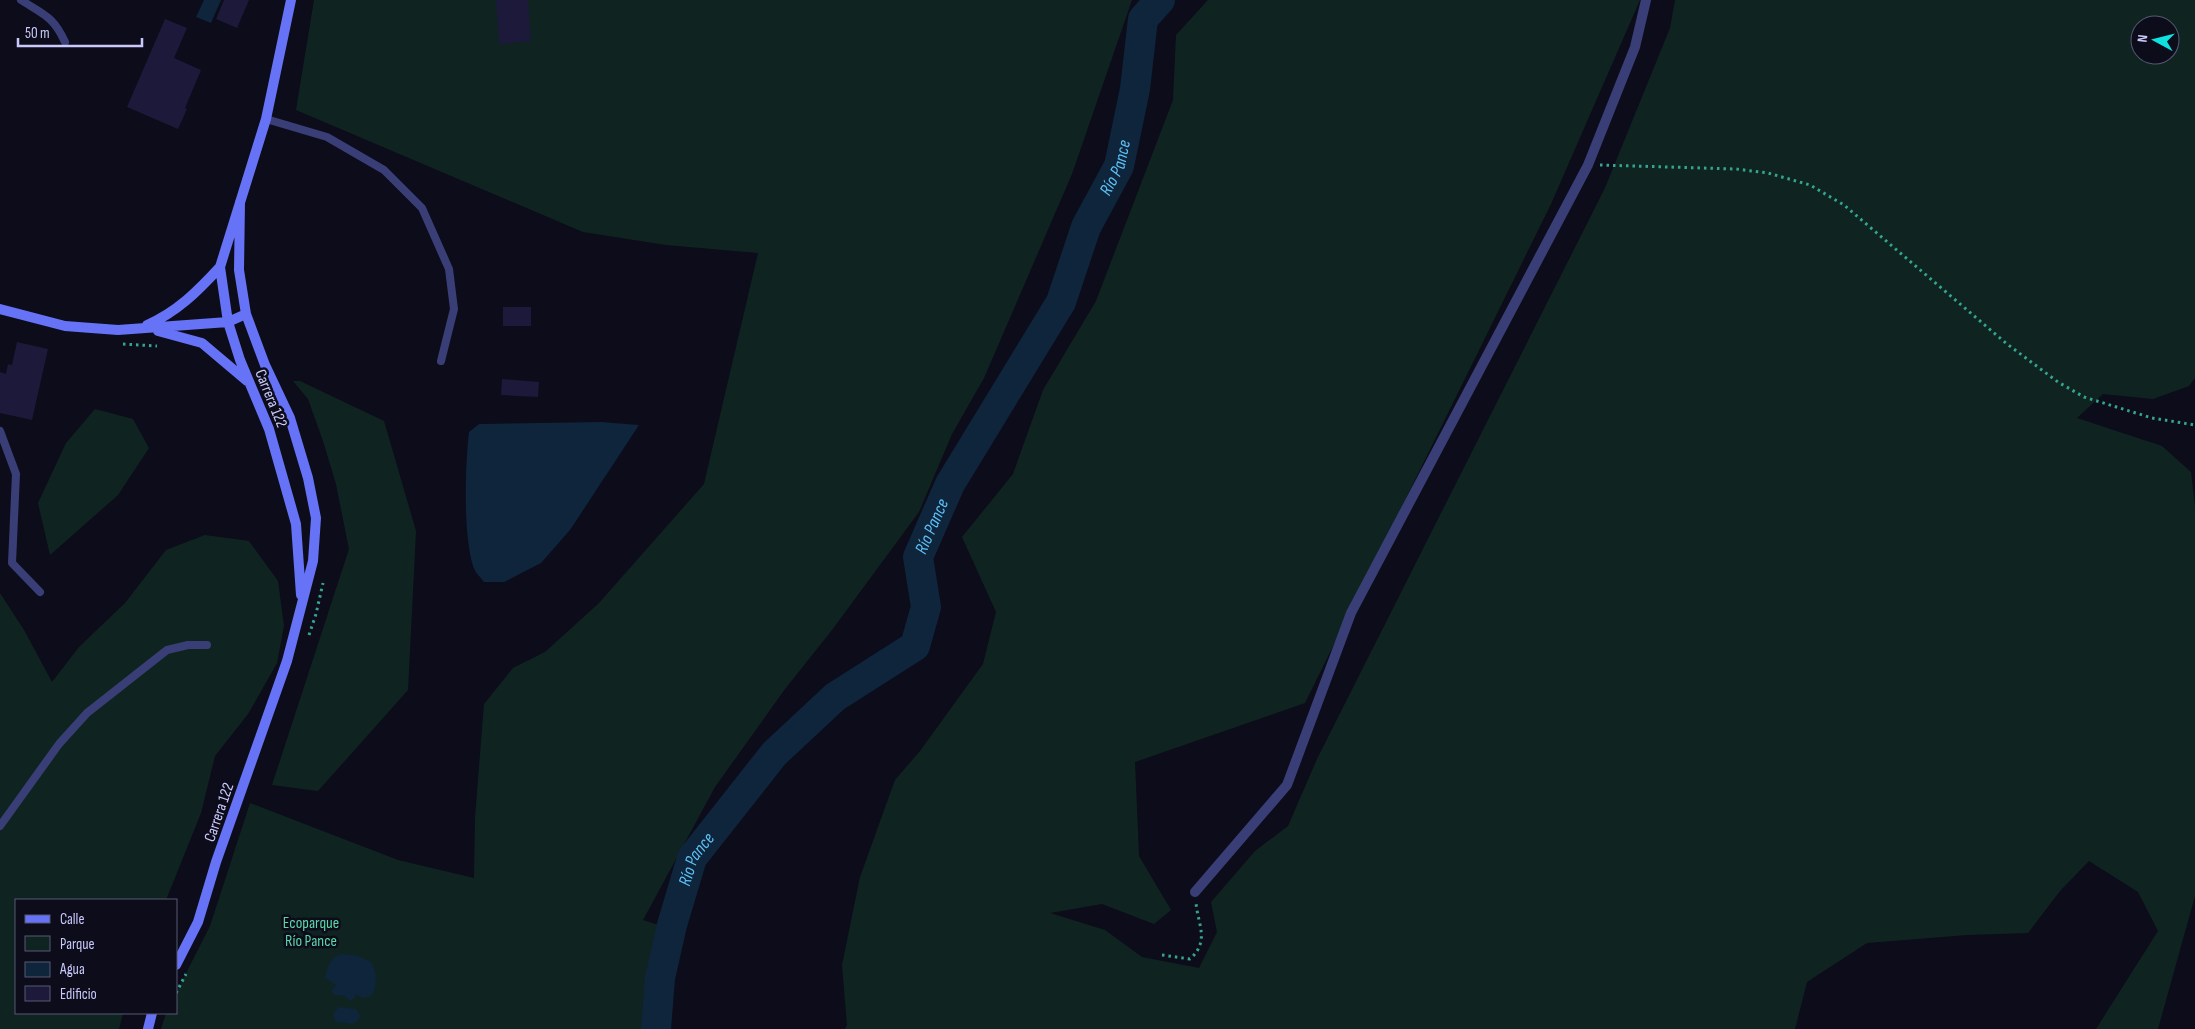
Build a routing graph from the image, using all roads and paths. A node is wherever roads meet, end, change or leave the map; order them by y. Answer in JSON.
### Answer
{"nodes":[{"id":1,"x":21,"y":0,"type":"edge"},
{"id":2,"x":291,"y":0,"type":"edge"},
{"id":3,"x":1646,"y":0,"type":"edge"},
{"id":4,"x":65,"y":42,"type":"dead end"},
{"id":5,"x":266,"y":119,"type":"junction"},
{"id":6,"x":1588,"y":165,"type":"junction"},
{"id":7,"x":240,"y":202,"type":"junction"},
{"id":8,"x":220,"y":267,"type":"junction"},
{"id":9,"x":0,"y":309,"type":"edge"},
{"id":10,"x":246,"y":314,"type":"junction"},
{"id":11,"x":228,"y":322,"type":"junction"},
{"id":12,"x":139,"y":329,"type":"junction"},
{"id":13,"x":119,"y":344,"type":"dead end"},
{"id":14,"x":159,"y":346,"type":"dead end"},
{"id":15,"x":441,"y":361,"type":"dead end"},
{"id":16,"x":251,"y":385,"type":"junction"},
{"id":17,"x":2195,"y":425,"type":"edge"},
{"id":18,"x":0,"y":431,"type":"edge"},
{"id":19,"x":40,"y":592,"type":"dead end"},
{"id":20,"x":301,"y":609,"type":"junction"},
{"id":21,"x":206,"y":645,"type":"dead end"},
{"id":22,"x":0,"y":826,"type":"edge"},
{"id":23,"x":1195,"y":892,"type":"joint"},
{"id":24,"x":1162,"y":955,"type":"dead end"},
{"id":25,"x":178,"y":961,"type":"edge"},
{"id":26,"x":152,"y":1014,"type":"edge"},
{"id":27,"x":148,"y":1029,"type":"edge"}],
"edges":[{"from":1,"to":4,"type":"lane"},
{"from":2,"to":5,"type":"street","name":"Carrera 122"},
{"from":3,"to":6,"type":"street"},
{"from":5,"to":7,"type":"street","name":"Carrera 122"},
{"from":5,"to":15,"type":"lane"},
{"from":6,"to":17,"type":"path"},
{"from":6,"to":23,"type":"street"},
{"from":7,"to":8,"type":"street","name":"Carrera 122"},
{"from":7,"to":10,"type":"street","name":"Carrera 122"},
{"from":8,"to":11,"type":"street","name":"Carrera 122"},
{"from":8,"to":12,"type":"street"},
{"from":9,"to":12,"type":"street"},
{"from":10,"to":11,"type":"street"},
{"from":10,"to":20,"type":"street","name":"Carrera 122"},
{"from":11,"to":12,"type":"street"},
{"from":11,"to":16,"type":"street","name":"Carrera 122"},
{"from":12,"to":16,"type":"street"},
{"from":13,"to":14,"type":"path"},
{"from":16,"to":20,"type":"street","name":"Carrera 122"},
{"from":18,"to":19,"type":"lane"},
{"from":20,"to":25,"type":"street","name":"Carrera 122"},
{"from":21,"to":22,"type":"lane"},
{"from":23,"to":24,"type":"path"},
{"from":26,"to":27,"type":"street"}]}
